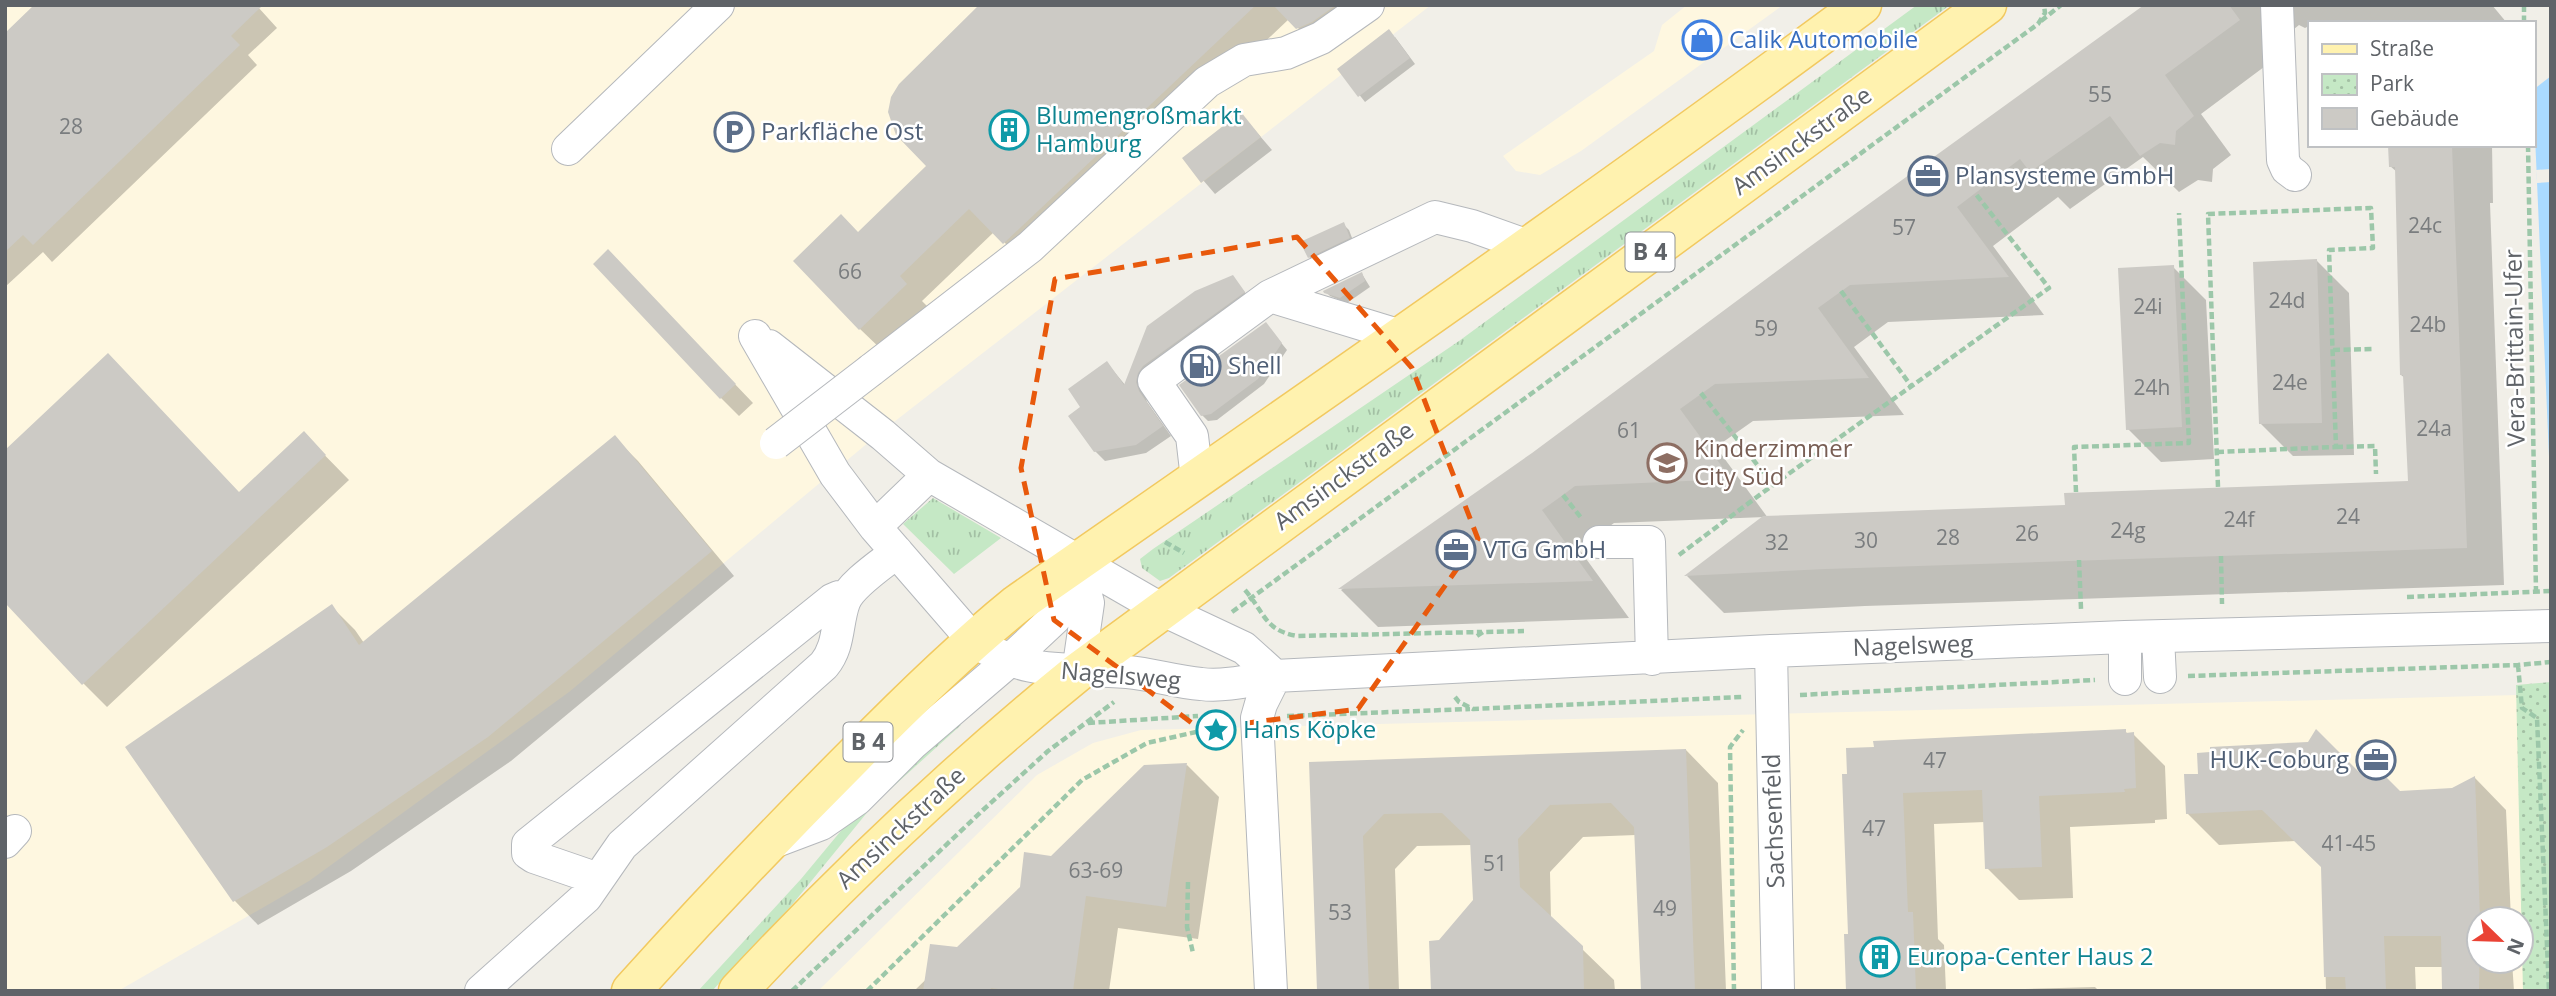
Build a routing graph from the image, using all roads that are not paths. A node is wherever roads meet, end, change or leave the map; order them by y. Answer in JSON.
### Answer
{"nodes":[{"id":1,"x":718,"y":5,"type":"edge"},
{"id":2,"x":1368,"y":5,"type":"edge"},
{"id":3,"x":1862,"y":5,"type":"edge"},
{"id":4,"x":1987,"y":5,"type":"edge"},
{"id":5,"x":2277,"y":5,"type":"edge"},
{"id":6,"x":568,"y":149,"type":"dead end"},
{"id":7,"x":2295,"y":175,"type":"dead end"},
{"id":8,"x":1528,"y":246,"type":"junction"},
{"id":9,"x":1270,"y":296,"type":"junction"},
{"id":10,"x":1401,"y":336,"type":"junction"},
{"id":11,"x":776,"y":443,"type":"dead end"},
{"id":12,"x":929,"y":475,"type":"junction"},
{"id":13,"x":1197,"y":479,"type":"junction"},
{"id":14,"x":875,"y":527,"type":"junction"},
{"id":15,"x":1599,"y":542,"type":"dead end"},
{"id":16,"x":897,"y":552,"type":"junction"},
{"id":17,"x":1077,"y":562,"type":"junction"},
{"id":18,"x":849,"y":594,"type":"junction"},
{"id":19,"x":1161,"y":609,"type":"junction"},
{"id":20,"x":2548,"y":626,"type":"edge"},
{"id":21,"x":2124,"y":637,"type":"junction"},
{"id":22,"x":2158,"y":637,"type":"junction"},
{"id":23,"x":973,"y":640,"type":"junction"},
{"id":24,"x":1771,"y":651,"type":"junction"},
{"id":25,"x":1652,"y":659,"type":"junction"},
{"id":26,"x":1009,"y":661,"type":"junction"},
{"id":27,"x":1078,"y":672,"type":"junction"},
{"id":28,"x":1275,"y":676,"type":"junction"},
{"id":29,"x":2160,"y":677,"type":"road end"},
{"id":30,"x":2124,"y":679,"type":"road end"},
{"id":31,"x":764,"y":846,"type":"junction"},
{"id":32,"x":592,"y":888,"type":"junction"},
{"id":33,"x":481,"y":991,"type":"edge"},
{"id":34,"x":631,"y":991,"type":"edge"},
{"id":35,"x":738,"y":991,"type":"edge"},
{"id":36,"x":1271,"y":991,"type":"edge"},
{"id":37,"x":1779,"y":991,"type":"edge"}],
"edges":[{"from":1,"to":6,"type":"street"},
{"from":2,"to":11,"type":"street","bridge":true},
{"from":3,"to":8,"type":"main road","number":"B 4"},
{"from":4,"to":19,"type":"main road","name":"Amsinckstraße","number":"B 4"},
{"from":5,"to":7,"type":"street"},
{"from":8,"to":9,"type":"street"},
{"from":8,"to":10,"type":"main road","number":"B 4"},
{"from":9,"to":10,"type":"street"},
{"from":9,"to":13,"type":"street"},
{"from":10,"to":13,"type":"main road","number":"B 4"},
{"from":12,"to":14,"type":"street"},
{"from":12,"to":14,"type":"street","name":"Nagelsweg"},
{"from":12,"to":17,"type":"street"},
{"from":13,"to":17,"type":"main road","number":"B 4"},
{"from":14,"to":16,"type":"street","name":"Nagelsweg"},
{"from":15,"to":25,"type":"street"},
{"from":16,"to":18,"type":"street"},
{"from":16,"to":23,"type":"street","name":"Nagelsweg"},
{"from":17,"to":19,"type":"street"},
{"from":17,"to":23,"type":"main road","number":"B 4"},
{"from":17,"to":26,"type":"street"},
{"from":17,"to":27,"type":"street"},
{"from":18,"to":32,"type":"street"},
{"from":18,"to":32,"type":"street"},
{"from":19,"to":27,"type":"main road","name":"Amsinckstraße","number":"B 4"},
{"from":19,"to":28,"type":"street"},
{"from":20,"to":22,"type":"street","name":"Nagelsweg"},
{"from":21,"to":22,"type":"street","name":"Nagelsweg"},
{"from":21,"to":24,"type":"street","name":"Nagelsweg"},
{"from":21,"to":30,"type":"street"},
{"from":22,"to":29,"type":"street"},
{"from":23,"to":26,"type":"street","name":"Nagelsweg"},
{"from":23,"to":31,"type":"main road","number":"B 4"},
{"from":24,"to":25,"type":"street","name":"Nagelsweg"},
{"from":24,"to":37,"type":"street","name":"Sachsenfeld"},
{"from":25,"to":28,"type":"street","name":"Nagelsweg"},
{"from":26,"to":27,"type":"street","name":"Nagelsweg"},
{"from":26,"to":31,"type":"street"},
{"from":27,"to":28,"type":"street","name":"Nagelsweg"},
{"from":27,"to":35,"type":"main road","name":"Amsinckstraße","number":"B 4"},
{"from":28,"to":36,"type":"street"},
{"from":31,"to":34,"type":"main road","number":"B 4"},
{"from":32,"to":33,"type":"street"}]}
